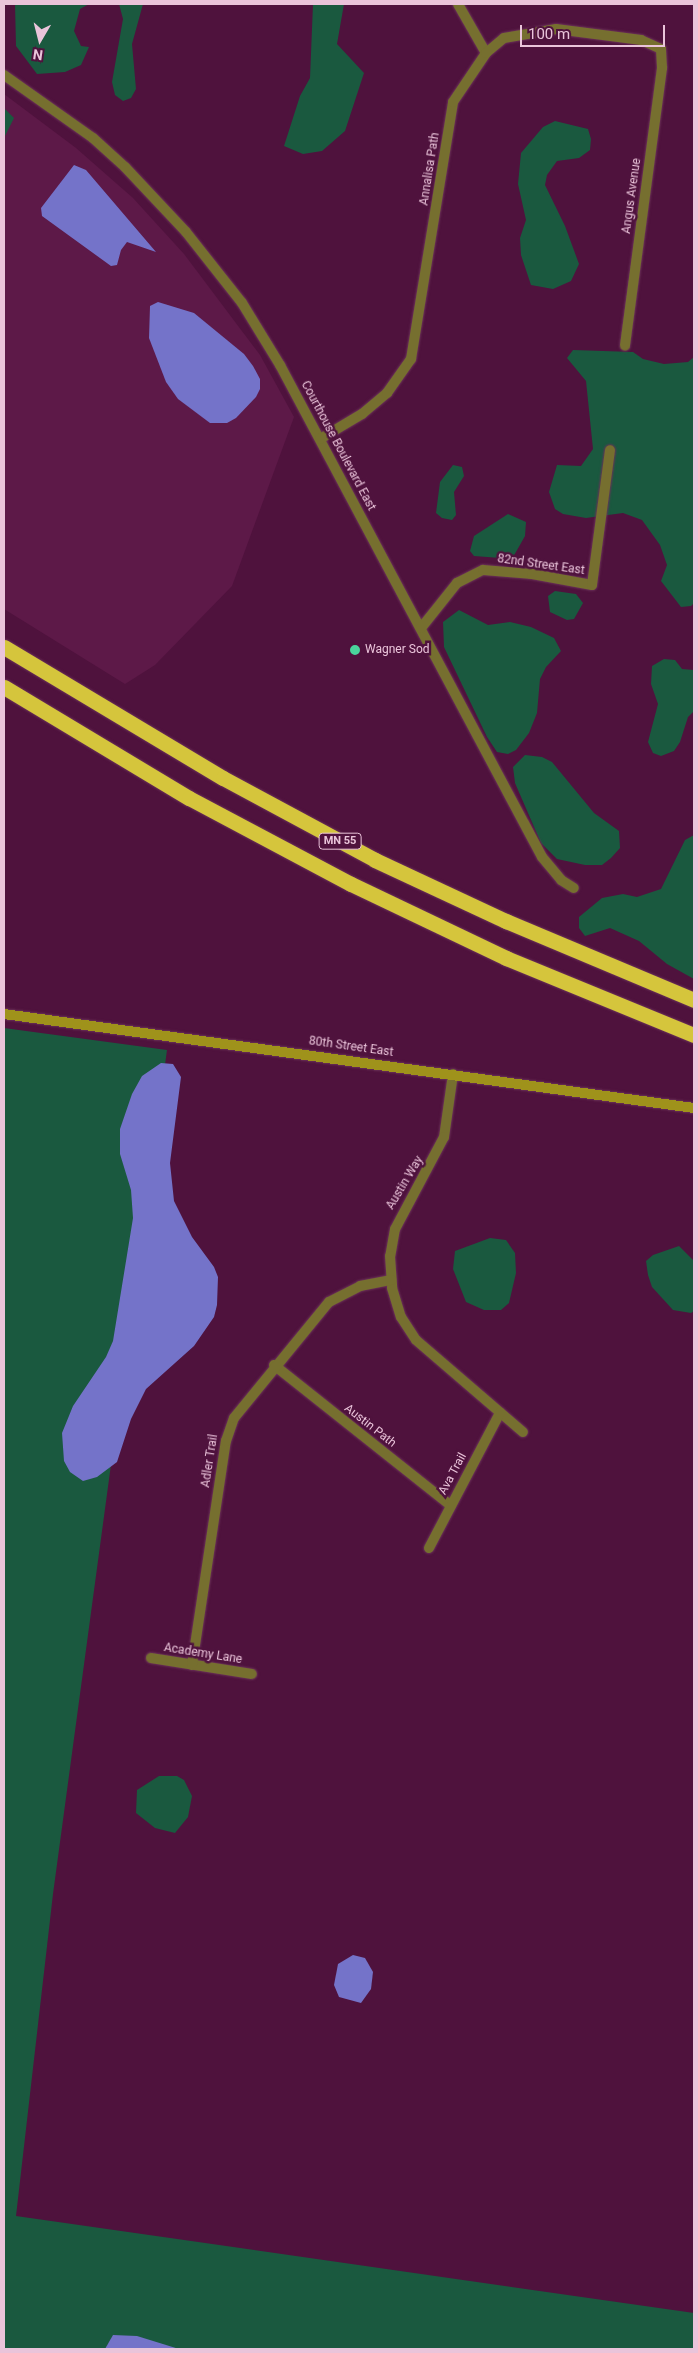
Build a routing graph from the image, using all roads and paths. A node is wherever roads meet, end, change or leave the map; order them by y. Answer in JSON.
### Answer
{"nodes":[{"id":1,"x":458,"y":4,"type":"edge"},
{"id":2,"x":661,"y":49,"type":"joint"},
{"id":3,"x":486,"y":53,"type":"junction"},
{"id":4,"x":4,"y":75,"type":"edge"},
{"id":5,"x":625,"y":346,"type":"dead end"},
{"id":6,"x":320,"y":439,"type":"junction"},
{"id":7,"x":610,"y":450,"type":"dead end"},
{"id":8,"x":421,"y":628,"type":"junction"},
{"id":9,"x":4,"y":647,"type":"edge"},
{"id":10,"x":4,"y":687,"type":"edge"},
{"id":11,"x":574,"y":888,"type":"dead end"},
{"id":12,"x":694,"y":1000,"type":"edge"},
{"id":13,"x":4,"y":1014,"type":"edge"},
{"id":14,"x":694,"y":1036,"type":"edge"},
{"id":15,"x":453,"y":1074,"type":"junction"},
{"id":16,"x":694,"y":1108,"type":"edge"},
{"id":17,"x":391,"y":1280,"type":"junction"},
{"id":18,"x":274,"y":1365,"type":"junction"},
{"id":19,"x":500,"y":1413,"type":"junction"},
{"id":20,"x":523,"y":1432,"type":"dead end"},
{"id":21,"x":451,"y":1506,"type":"junction"},
{"id":22,"x":429,"y":1548,"type":"dead end"},
{"id":23,"x":151,"y":1658,"type":"dead end"},
{"id":24,"x":192,"y":1665,"type":"junction"},
{"id":25,"x":252,"y":1674,"type":"dead end"}],
"edges":[{"from":1,"to":3,"type":"street"},
{"from":2,"to":3,"type":"street","name":"Annalisa Path"},
{"from":2,"to":5,"type":"street","name":"Angus Avenue"},
{"from":3,"to":6,"type":"street","name":"Annalisa Path"},
{"from":4,"to":6,"type":"street","name":"Courthouse Boulevard East"},
{"from":6,"to":8,"type":"street","name":"Courthouse Boulevard East"},
{"from":7,"to":8,"type":"street","name":"82nd Street East"},
{"from":8,"to":11,"type":"street","name":"Courthouse Boulevard East"},
{"from":9,"to":12,"type":"highway","number":"MN 55"},
{"from":10,"to":14,"type":"highway","number":"MN 55"},
{"from":13,"to":15,"type":"street","name":"80th Street East"},
{"from":15,"to":16,"type":"street","name":"80th Street East"},
{"from":15,"to":17,"type":"street","name":"Austin Way"},
{"from":17,"to":18,"type":"street","name":"Adler Trail"},
{"from":17,"to":19,"type":"street","name":"Austin Way"},
{"from":18,"to":21,"type":"street","name":"Austin Path"},
{"from":18,"to":24,"type":"street","name":"Adler Trail"},
{"from":19,"to":20,"type":"street","name":"Austin Way"},
{"from":19,"to":21,"type":"street","name":"Ava Trail"},
{"from":21,"to":22,"type":"street","name":"Ava Trail"},
{"from":23,"to":24,"type":"street","name":"Academy Lane"},
{"from":24,"to":25,"type":"street","name":"Academy Lane"}]}
